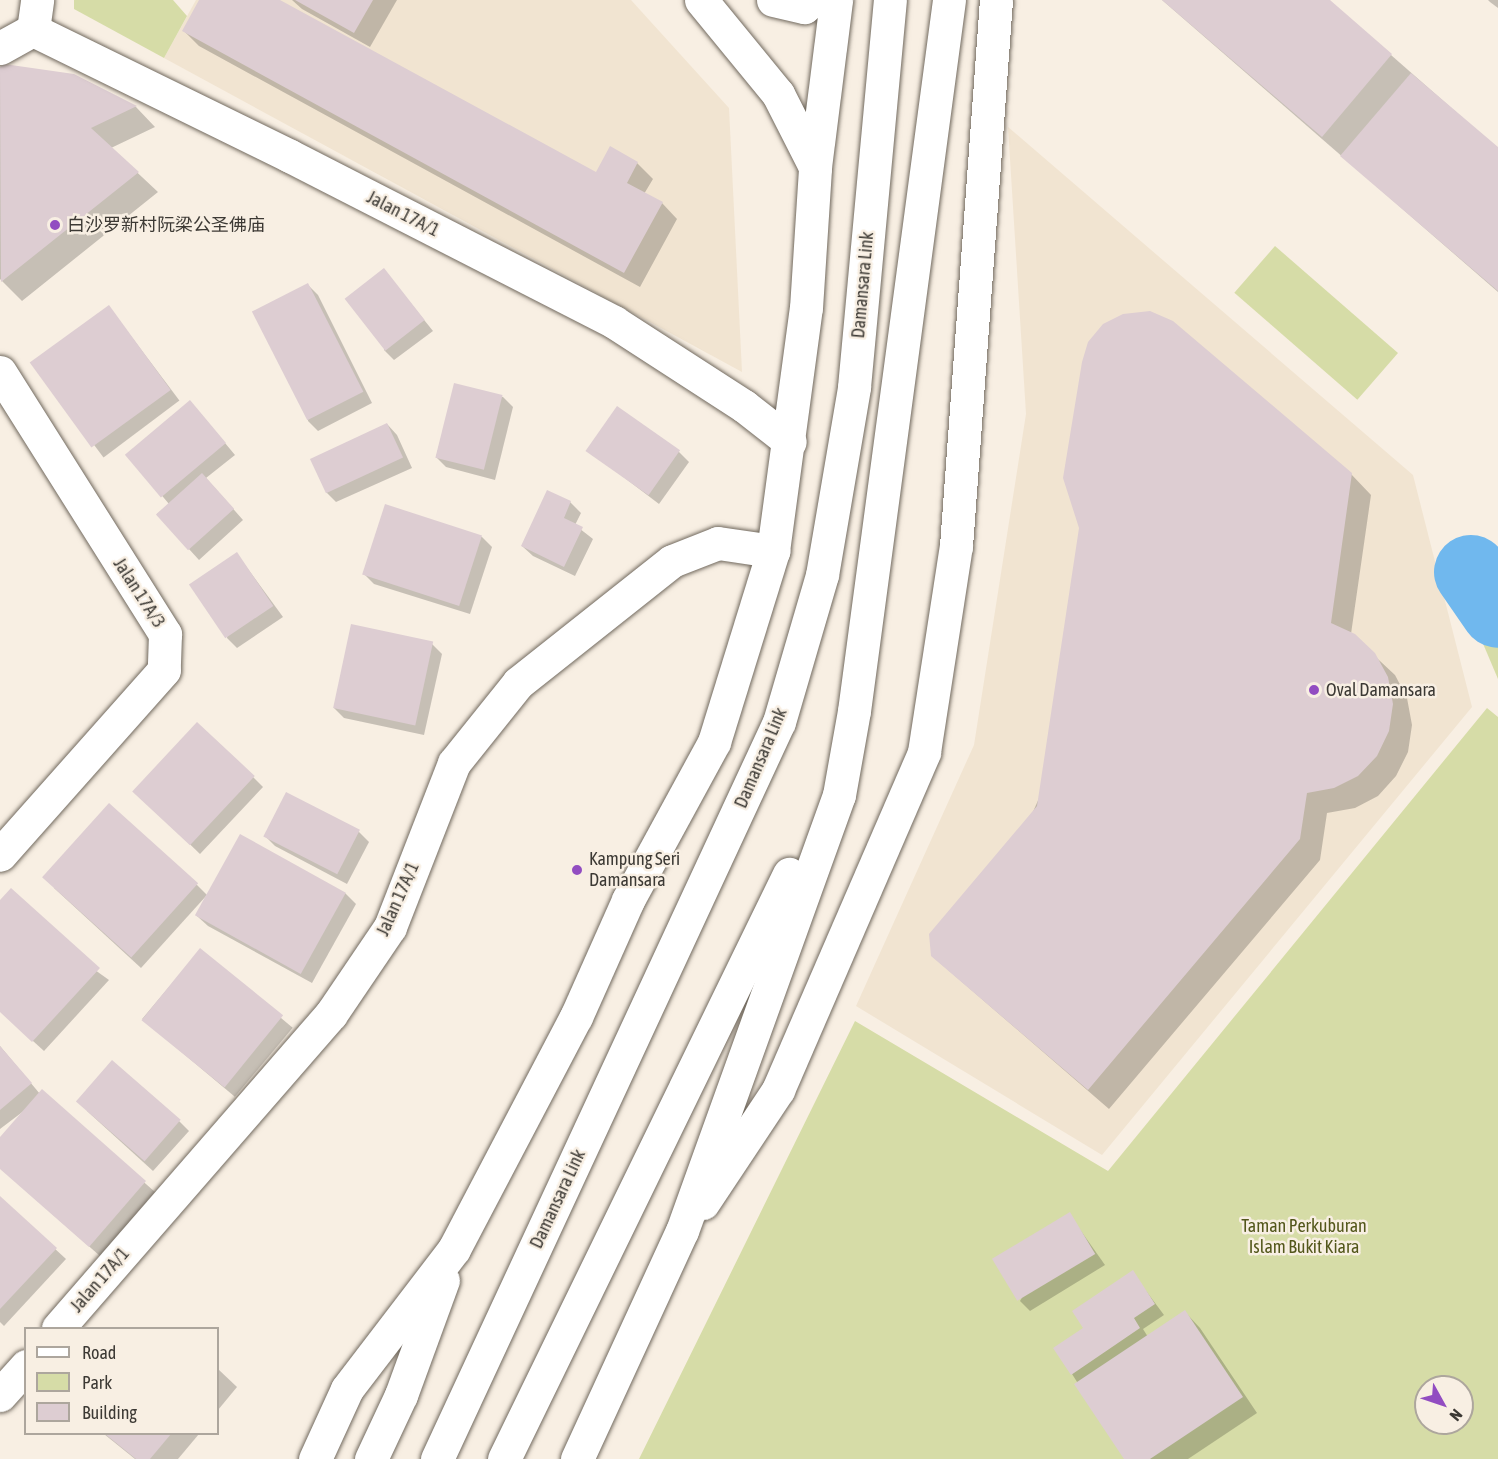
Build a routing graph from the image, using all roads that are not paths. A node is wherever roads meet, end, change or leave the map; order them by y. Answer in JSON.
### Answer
{"nodes":[{"id":1,"x":701,"y":0,"type":"edge"},
{"id":2,"x":773,"y":0,"type":"edge"},
{"id":3,"x":813,"y":0,"type":"edge"},
{"id":4,"x":836,"y":0,"type":"edge"},
{"id":5,"x":890,"y":0,"type":"edge"},
{"id":6,"x":949,"y":0,"type":"edge"},
{"id":7,"x":996,"y":0,"type":"edge"},
{"id":8,"x":35,"y":15,"type":"edge"},
{"id":9,"x":0,"y":48,"type":"edge"},
{"id":10,"x":815,"y":167,"type":"junction"},
{"id":11,"x":0,"y":372,"type":"edge"},
{"id":12,"x":10,"y":415,"type":"edge"},
{"id":13,"x":790,"y":442,"type":"junction"},
{"id":14,"x":773,"y":551,"type":"junction"},
{"id":15,"x":854,"y":711,"type":"junction"},
{"id":16,"x":0,"y":855,"type":"edge"},
{"id":17,"x":682,"y":1231,"type":"junction"},
{"id":18,"x":454,"y":1250,"type":"junction"},
{"id":19,"x":60,"y":1327,"type":"edge"},
{"id":20,"x":24,"y":1368,"type":"edge"},
{"id":21,"x":347,"y":1389,"type":"junction"},
{"id":22,"x":0,"y":1395,"type":"edge"},
{"id":23,"x":295,"y":1459,"type":"edge"},
{"id":24,"x":315,"y":1459,"type":"edge"},
{"id":25,"x":371,"y":1459,"type":"edge"},
{"id":26,"x":437,"y":1459,"type":"edge"},
{"id":27,"x":504,"y":1459,"type":"edge"},
{"id":28,"x":577,"y":1459,"type":"edge"}],
"edges":[{"from":1,"to":10,"type":"main road"},
{"from":2,"to":3,"type":"main road"},
{"from":4,"to":10,"type":"main road"},
{"from":5,"to":26,"type":"main road","name":"Damansara Link"},
{"from":6,"to":15,"type":"main road"},
{"from":7,"to":17,"type":"main road"},
{"from":8,"to":9,"type":"main road","name":"Jalan 17A/1"},
{"from":8,"to":13,"type":"main road","name":"Jalan 17A/1"},
{"from":10,"to":13,"type":"main road"},
{"from":11,"to":12,"type":"main road","name":"Jalan 17A/3"},
{"from":12,"to":16,"type":"main road","name":"Jalan 17A/3"},
{"from":13,"to":14,"type":"main road"},
{"from":14,"to":18,"type":"main road"},
{"from":14,"to":19,"type":"main road","name":"Jalan 17A/1"},
{"from":15,"to":17,"type":"main road"},
{"from":15,"to":27,"type":"main road"},
{"from":17,"to":28,"type":"main road"},
{"from":18,"to":21,"type":"main road"},
{"from":18,"to":25,"type":"main road"},
{"from":20,"to":22,"type":"main road"},
{"from":21,"to":23,"type":"main road"},
{"from":21,"to":24,"type":"main road"}]}
